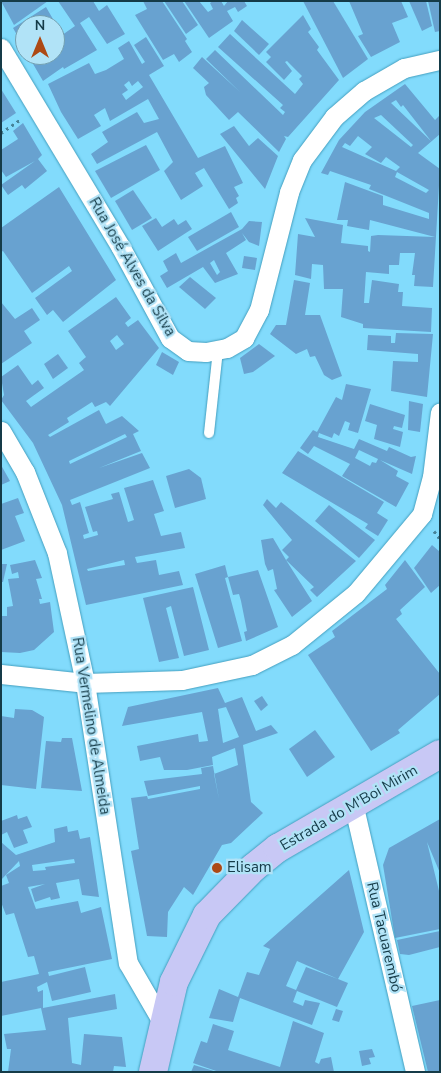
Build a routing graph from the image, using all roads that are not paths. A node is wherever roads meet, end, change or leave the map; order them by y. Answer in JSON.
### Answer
{"nodes":[{"id":1,"x":1,"y":48,"type":"edge"},
{"id":2,"x":440,"y":60,"type":"edge"},
{"id":3,"x":218,"y":350,"type":"junction"},
{"id":4,"x":440,"y":412,"type":"edge"},
{"id":5,"x":1,"y":431,"type":"edge"},
{"id":6,"x":209,"y":433,"type":"dead end"},
{"id":7,"x":1,"y":674,"type":"edge"},
{"id":8,"x":85,"y":683,"type":"junction"},
{"id":9,"x":440,"y":754,"type":"edge"},
{"id":10,"x":353,"y":803,"type":"junction"},
{"id":11,"x":164,"y":1025,"type":"junction"},
{"id":12,"x":152,"y":1072,"type":"edge"},
{"id":13,"x":416,"y":1072,"type":"edge"}],
"edges":[{"from":1,"to":3,"type":"street","name":"Rua José Alves da Silva"},
{"from":2,"to":3,"type":"street","name":"Rua José Alves da Silva"},
{"from":3,"to":6,"type":"lane"},
{"from":4,"to":8,"type":"street"},
{"from":5,"to":8,"type":"street","name":"Rua Vermelino de Almeida"},
{"from":7,"to":8,"type":"street"},
{"from":8,"to":11,"type":"street","name":"Rua Vermelino de Almeida"},
{"from":9,"to":10,"type":"main road","name":"Estrada do M'Boi Mirim"},
{"from":10,"to":11,"type":"main road","name":"Estrada do M'Boi Mirim"},
{"from":10,"to":13,"type":"street","name":"Rua Tacuarembó"},
{"from":11,"to":12,"type":"main road","name":"Estrada do M'Boi Mirim"}]}
